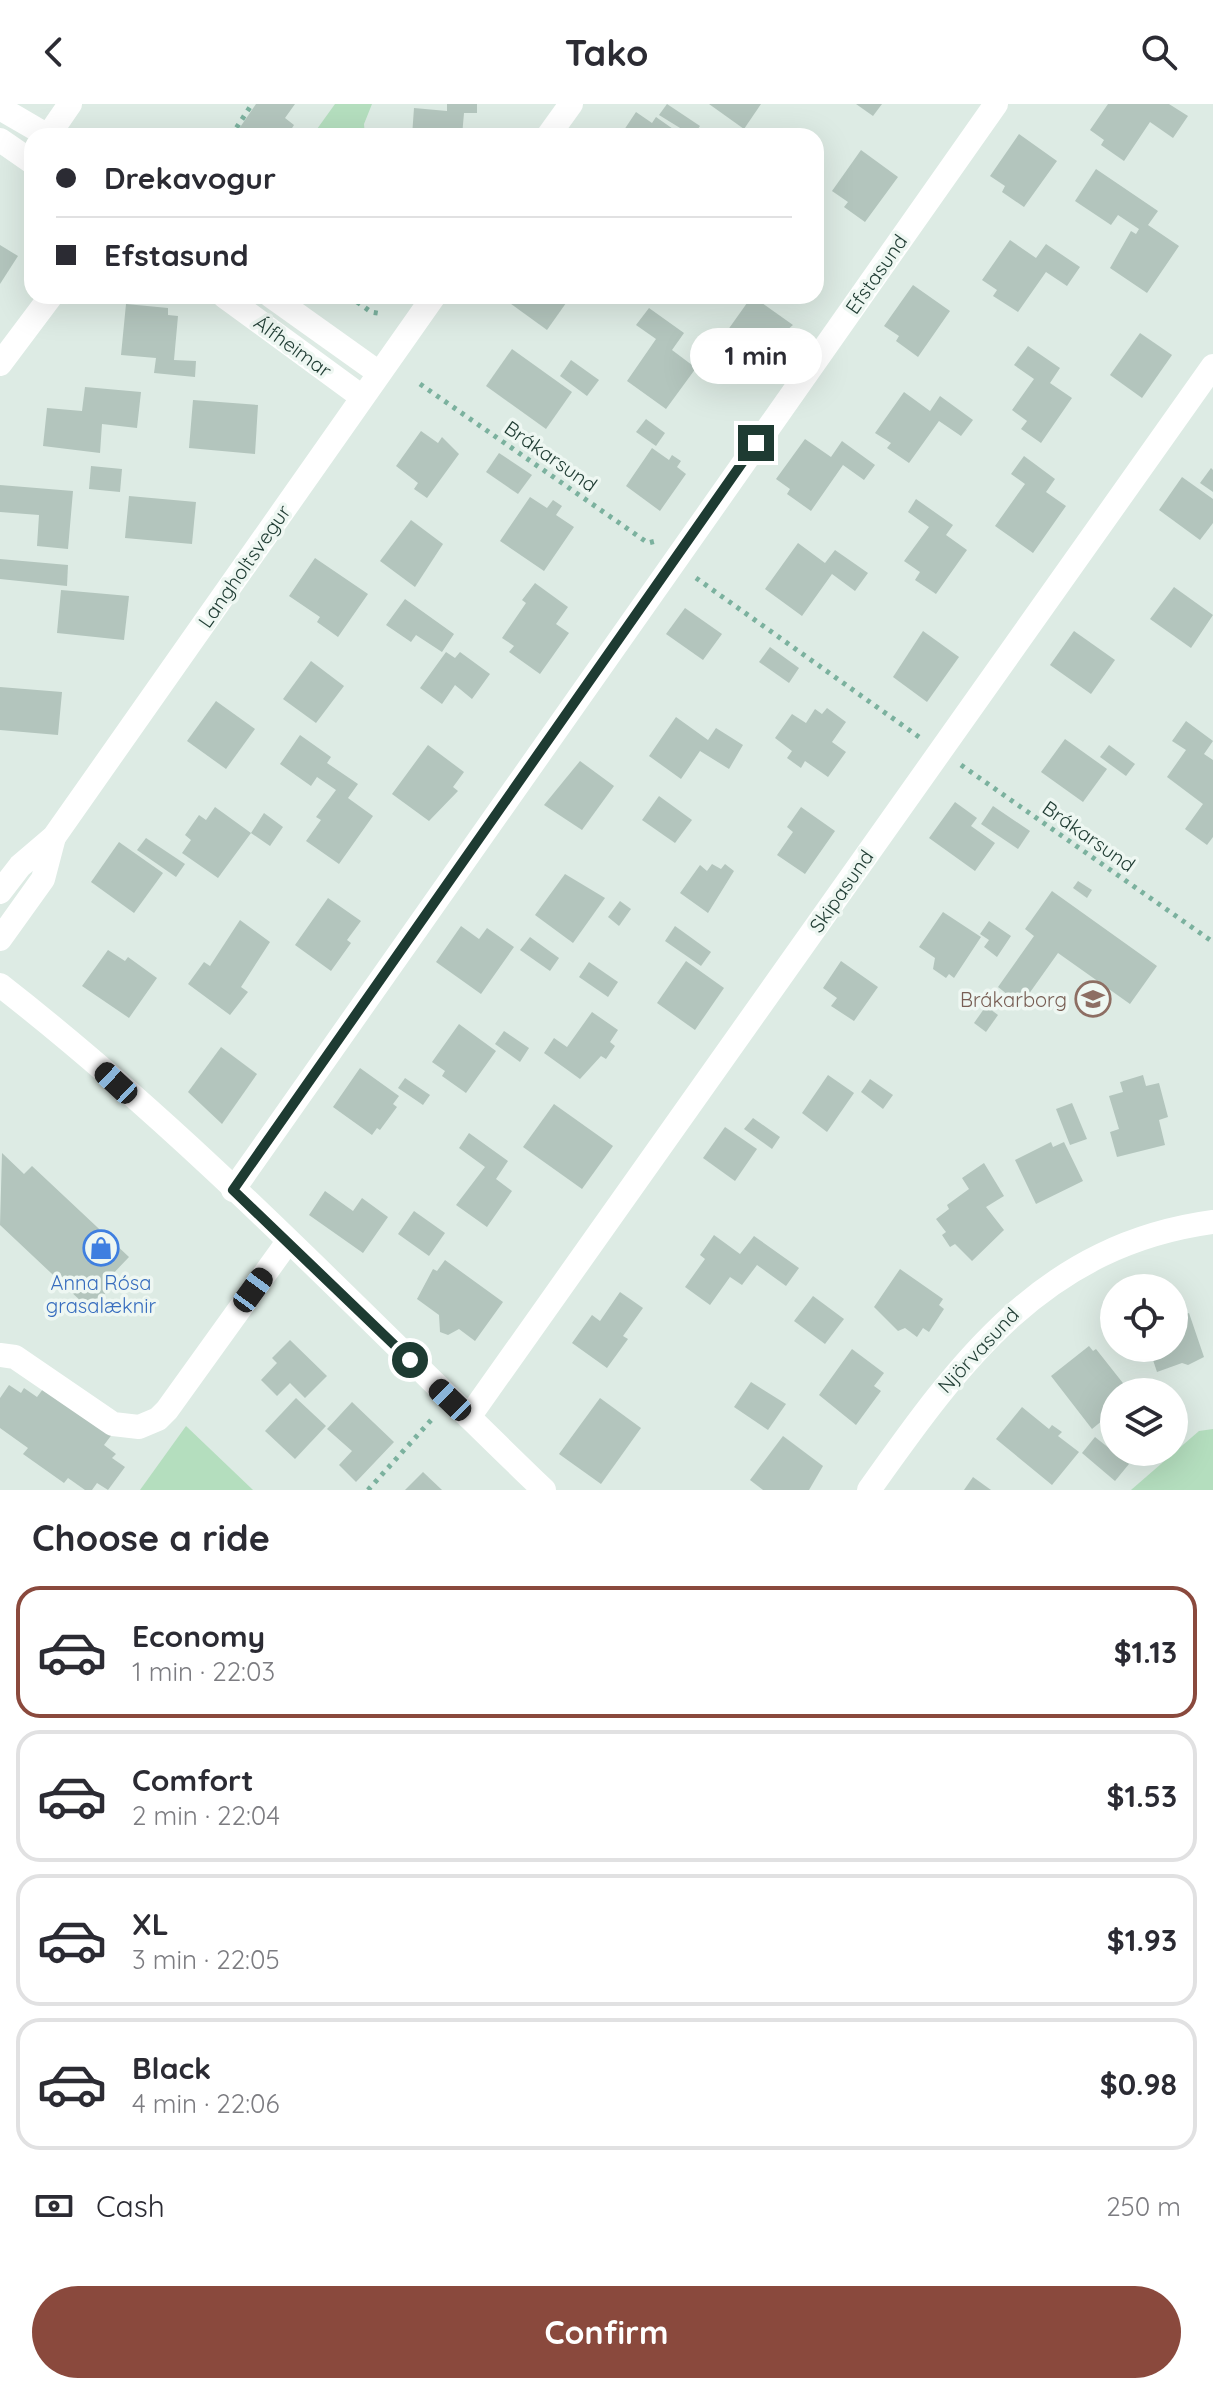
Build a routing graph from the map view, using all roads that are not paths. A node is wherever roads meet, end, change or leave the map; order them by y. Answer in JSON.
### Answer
{"nodes":[{"id":1,"x":70,"y":104,"type":"edge"},
{"id":2,"x":571,"y":104,"type":"edge"},
{"id":3,"x":996,"y":104,"type":"edge"},
{"id":4,"x":0,"y":108,"type":"edge"},
{"id":5,"x":34,"y":128,"type":"edge"},
{"id":6,"x":54,"y":128,"type":"edge"},
{"id":7,"x":554,"y":128,"type":"edge"},
{"id":8,"x":0,"y":140,"type":"edge"},
{"id":9,"x":24,"y":156,"type":"edge"},
{"id":10,"x":45,"y":304,"type":"edge"},
{"id":11,"x":235,"y":304,"type":"edge"},
{"id":12,"x":282,"y":304,"type":"edge"},
{"id":13,"x":428,"y":304,"type":"edge"},
{"id":14,"x":0,"y":364,"type":"edge"},
{"id":15,"x":1213,"y":366,"type":"edge"},
{"id":16,"x":379,"y":373,"type":"junction"},
{"id":17,"x":362,"y":397,"type":"junction"},
{"id":18,"x":54,"y":837,"type":"junction"},
{"id":19,"x":0,"y":892,"type":"edge"},
{"id":20,"x":0,"y":939,"type":"edge"},
{"id":21,"x":0,"y":985,"type":"edge"},
{"id":22,"x":233,"y":1190,"type":"junction"},
{"id":23,"x":1213,"y":1222,"type":"edge"},
{"id":24,"x":287,"y":1243,"type":"junction"},
{"id":25,"x":0,"y":1355,"type":"edge"},
{"id":26,"x":469,"y":1417,"type":"junction"},
{"id":27,"x":544,"y":1490,"type":"edge"},
{"id":28,"x":869,"y":1490,"type":"edge"}],
"edges":[{"from":1,"to":6,"type":"street"},
{"from":2,"to":7,"type":"street"},
{"from":3,"to":22,"type":"street","name":"Efstasund"},
{"from":4,"to":5,"type":"street"},
{"from":8,"to":9,"type":"street"},
{"from":10,"to":14,"type":"street"},
{"from":11,"to":17,"type":"street","name":"Álfheimar"},
{"from":12,"to":16,"type":"street","name":"Álfheimar"},
{"from":13,"to":16,"type":"street","name":"Langholtsvegur"},
{"from":15,"to":26,"type":"street","name":"Skipasund"},
{"from":16,"to":17,"type":"street","name":"Langholtsvegur"},
{"from":17,"to":18,"type":"street","name":"Langholtsvegur"},
{"from":18,"to":19,"type":"street","name":"Langholtsvegur"},
{"from":18,"to":20,"type":"street","name":"Langholtsvegur"},
{"from":21,"to":22,"type":"street"},
{"from":22,"to":24,"type":"street"},
{"from":23,"to":28,"type":"street","name":"Njörvasund"},
{"from":24,"to":25,"type":"street"},
{"from":24,"to":26,"type":"street"},
{"from":26,"to":27,"type":"street"}]}
